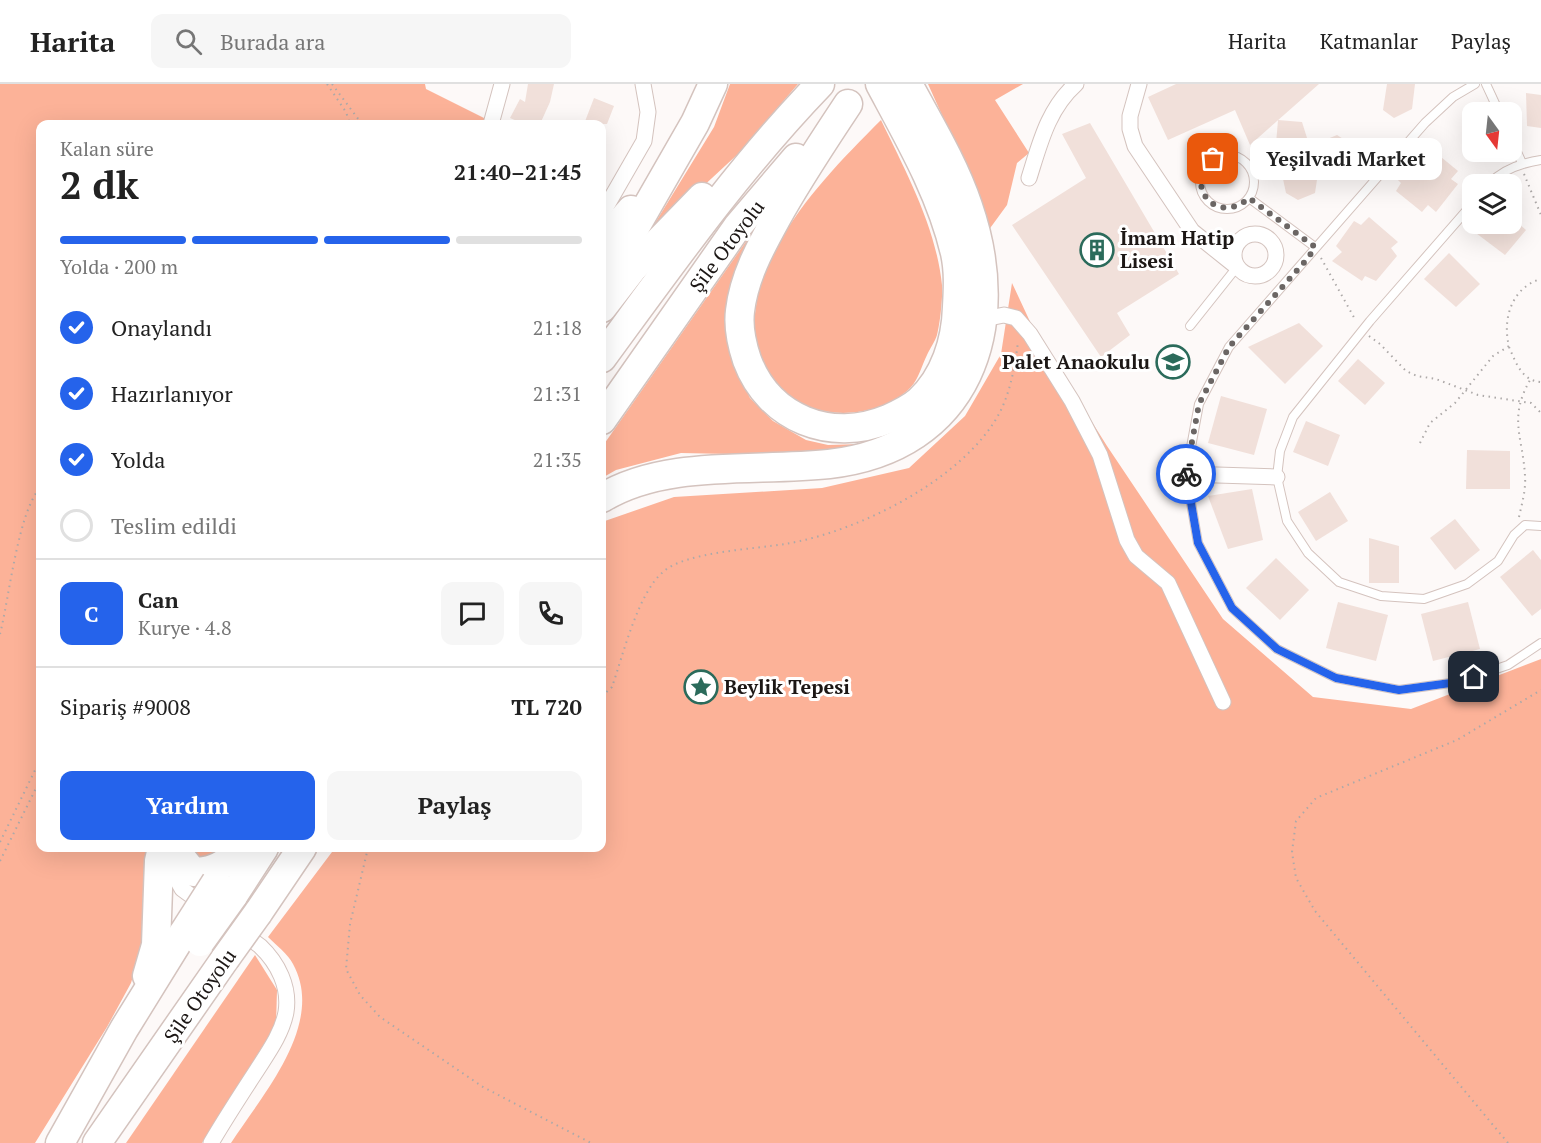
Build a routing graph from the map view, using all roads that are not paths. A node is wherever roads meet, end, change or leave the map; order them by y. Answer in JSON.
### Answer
{"nodes":[{"id":1,"x":502,"y":84,"type":"edge"},
{"id":2,"x":643,"y":84,"type":"edge"},
{"id":3,"x":713,"y":84,"type":"edge"},
{"id":4,"x":820,"y":84,"type":"edge"},
{"id":5,"x":868,"y":84,"type":"edge"},
{"id":6,"x":880,"y":84,"type":"edge"},
{"id":7,"x":908,"y":84,"type":"edge"},
{"id":8,"x":1076,"y":84,"type":"edge"},
{"id":9,"x":1139,"y":84,"type":"edge"},
{"id":10,"x":1475,"y":84,"type":"edge"},
{"id":11,"x":1486,"y":84,"type":"edge"},
{"id":12,"x":1494,"y":102,"type":"edge"},
{"id":13,"x":848,"y":104,"type":"junction"},
{"id":14,"x":789,"y":116,"type":"junction"},
{"id":15,"x":492,"y":120,"type":"edge"},
{"id":16,"x":1541,"y":160,"type":"edge"},
{"id":17,"x":1522,"y":163,"type":"joint"},
{"id":18,"x":672,"y":164,"type":"junction"},
{"id":19,"x":1500,"y":174,"type":"edge"},
{"id":20,"x":1029,"y":177,"type":"dead end"},
{"id":21,"x":1249,"y":198,"type":"junction"},
{"id":22,"x":606,"y":207,"type":"edge"},
{"id":23,"x":1462,"y":216,"type":"edge"},
{"id":24,"x":606,"y":238,"type":"edge"},
{"id":25,"x":1315,"y":247,"type":"junction"},
{"id":26,"x":1237,"y":267,"type":"joint"},
{"id":27,"x":606,"y":278,"type":"edge"},
{"id":28,"x":606,"y":303,"type":"edge"},
{"id":29,"x":984,"y":319,"type":"junction"},
{"id":30,"x":1190,"y":326,"type":"dead end"},
{"id":31,"x":606,"y":353,"type":"edge"},
{"id":32,"x":606,"y":414,"type":"edge"},
{"id":33,"x":1186,"y":474,"type":"junction"},
{"id":34,"x":1277,"y":477,"type":"junction"},
{"id":35,"x":606,"y":496,"type":"edge"},
{"id":36,"x":1541,"y":526,"type":"edge"},
{"id":37,"x":1541,"y":643,"type":"edge"},
{"id":38,"x":1223,"y":702,"type":"dead end"},
{"id":39,"x":162,"y":852,"type":"edge"},
{"id":40,"x":165,"y":852,"type":"edge"},
{"id":41,"x":178,"y":852,"type":"edge"},
{"id":42,"x":236,"y":852,"type":"edge"},
{"id":43,"x":260,"y":852,"type":"edge"},
{"id":44,"x":299,"y":852,"type":"edge"},
{"id":45,"x":224,"y":889,"type":"junction"},
{"id":46,"x":192,"y":937,"type":"junction"},
{"id":47,"x":124,"y":1029,"type":"junction"},
{"id":48,"x":61,"y":1143,"type":"edge"},
{"id":49,"x":97,"y":1143,"type":"edge"},
{"id":50,"x":211,"y":1143,"type":"edge"}],
"edges":[{"from":1,"to":15,"type":"street"},
{"from":2,"to":22,"type":"street"},
{"from":3,"to":18,"type":"highway"},
{"from":4,"to":14,"type":"highway","name":"Şile Otoyolu"},
{"from":5,"to":13,"type":"highway","name":"Şile Otoyolu"},
{"from":6,"to":13,"type":"highway"},
{"from":7,"to":29,"type":"highway"},
{"from":8,"to":20,"type":"street"},
{"from":9,"to":26,"type":"street"},
{"from":10,"to":25,"type":"lane"},
{"from":11,"to":12,"type":"lane"},
{"from":13,"to":32,"type":"highway","name":"Şile Otoyolu"},
{"from":14,"to":28,"type":"highway"},
{"from":14,"to":31,"type":"highway","name":"Şile Otoyolu"},
{"from":16,"to":17,"type":"lane"},
{"from":17,"to":19,"type":"lane"},
{"from":18,"to":24,"type":"highway"},
{"from":18,"to":27,"type":"highway"},
{"from":21,"to":21,"type":"lane"},
{"from":21,"to":25,"type":"lane"},
{"from":23,"to":34,"type":"lane"},
{"from":25,"to":33,"type":"lane"},
{"from":26,"to":30,"type":"lane"},
{"from":29,"to":35,"type":"highway"},
{"from":29,"to":38,"type":"street"},
{"from":33,"to":34,"type":"street"},
{"from":33,"to":37,"type":"lane"},
{"from":34,"to":36,"type":"lane"},
{"from":39,"to":47,"type":"highway"},
{"from":40,"to":50,"type":"street"},
{"from":41,"to":42,"type":"highway"},
{"from":42,"to":45,"type":"highway"},
{"from":43,"to":45,"type":"highway","name":"Şile Otoyolu"},
{"from":44,"to":49,"type":"highway","name":"Şile Otoyolu","bridge":true},
{"from":45,"to":46,"type":"highway","name":"Şile Otoyolu","bridge":true},
{"from":46,"to":47,"type":"highway"},
{"from":46,"to":48,"type":"highway","name":"Şile Otoyolu"},
{"from":47,"to":48,"type":"highway"}]}
